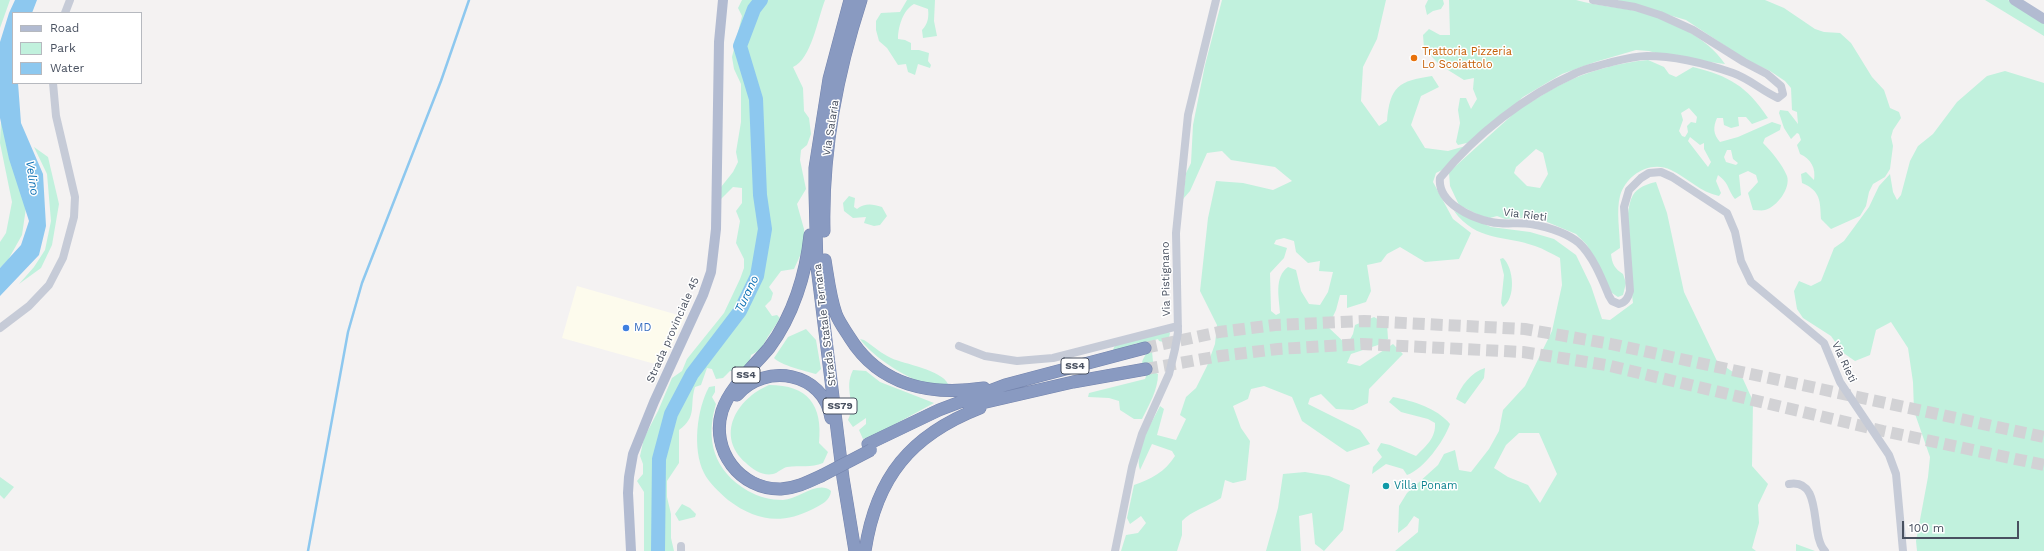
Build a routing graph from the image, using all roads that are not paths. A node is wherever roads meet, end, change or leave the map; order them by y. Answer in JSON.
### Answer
{"nodes":[{"id":1,"x":70,"y":0,"type":"edge"},
{"id":2,"x":723,"y":0,"type":"edge"},
{"id":3,"x":850,"y":0,"type":"edge"},
{"id":4,"x":861,"y":0,"type":"edge"},
{"id":5,"x":1216,"y":0,"type":"edge"},
{"id":6,"x":1593,"y":0,"type":"edge"},
{"id":7,"x":2014,"y":0,"type":"edge"},
{"id":8,"x":65,"y":12,"type":"edge"},
{"id":9,"x":2044,"y":19,"type":"edge"},
{"id":10,"x":53,"y":84,"type":"edge"},
{"id":11,"x":814,"y":192,"type":"junction"},
{"id":12,"x":824,"y":260,"type":"junction"},
{"id":13,"x":1178,"y":326,"type":"junction"},
{"id":14,"x":0,"y":328,"type":"edge"},
{"id":15,"x":959,"y":346,"type":"dead end"},
{"id":16,"x":1145,"y":348,"type":"tunnel mouth"},
{"id":17,"x":1146,"y":370,"type":"tunnel mouth"},
{"id":18,"x":1006,"y":391,"type":"junction"},
{"id":19,"x":820,"y":472,"type":"junction"},
{"id":20,"x":843,"y":478,"type":"junction"},
{"id":21,"x":1789,"y":484,"type":"dead end"},
{"id":22,"x":631,"y":551,"type":"edge"},
{"id":23,"x":856,"y":551,"type":"edge"},
{"id":24,"x":865,"y":551,"type":"edge"},
{"id":25,"x":1115,"y":551,"type":"edge"},
{"id":26,"x":1825,"y":551,"type":"edge"},
{"id":27,"x":1903,"y":551,"type":"edge"}],
"edges":[{"from":1,"to":8,"type":"street"},
{"from":2,"to":22,"type":"main road","name":"Strada provinciale 45"},
{"from":3,"to":11,"type":"highway","name":"Via Salaria","number":"SS4"},
{"from":4,"to":12,"type":"highway","name":"Via Salaria","number":"SS4"},
{"from":5,"to":13,"type":"street","name":"Via Pistignano"},
{"from":6,"to":27,"type":"street","name":"Via Rieti"},
{"from":7,"to":9,"type":"main road"},
{"from":10,"to":14,"type":"street"},
{"from":11,"to":19,"type":"highway","number":"SS4"},
{"from":11,"to":20,"type":"highway","name":"Strada Statale Ternana","number":"SS79"},
{"from":12,"to":18,"type":"highway","number":"SS4"},
{"from":12,"to":23,"type":"highway","name":"Strada Statale Ternana","number":"SS79"},
{"from":13,"to":15,"type":"street"},
{"from":13,"to":25,"type":"street","name":"Via Pistignano"},
{"from":16,"to":18,"type":"highway","number":"SS4"},
{"from":17,"to":18,"type":"highway","number":"SS4"},
{"from":18,"to":19,"type":"highway"},
{"from":18,"to":24,"type":"highway"},
{"from":19,"to":20,"type":"highway"},
{"from":20,"to":23,"type":"highway","name":"Strada Statale Ternana","number":"SS79"},
{"from":21,"to":26,"type":"street"}]}
